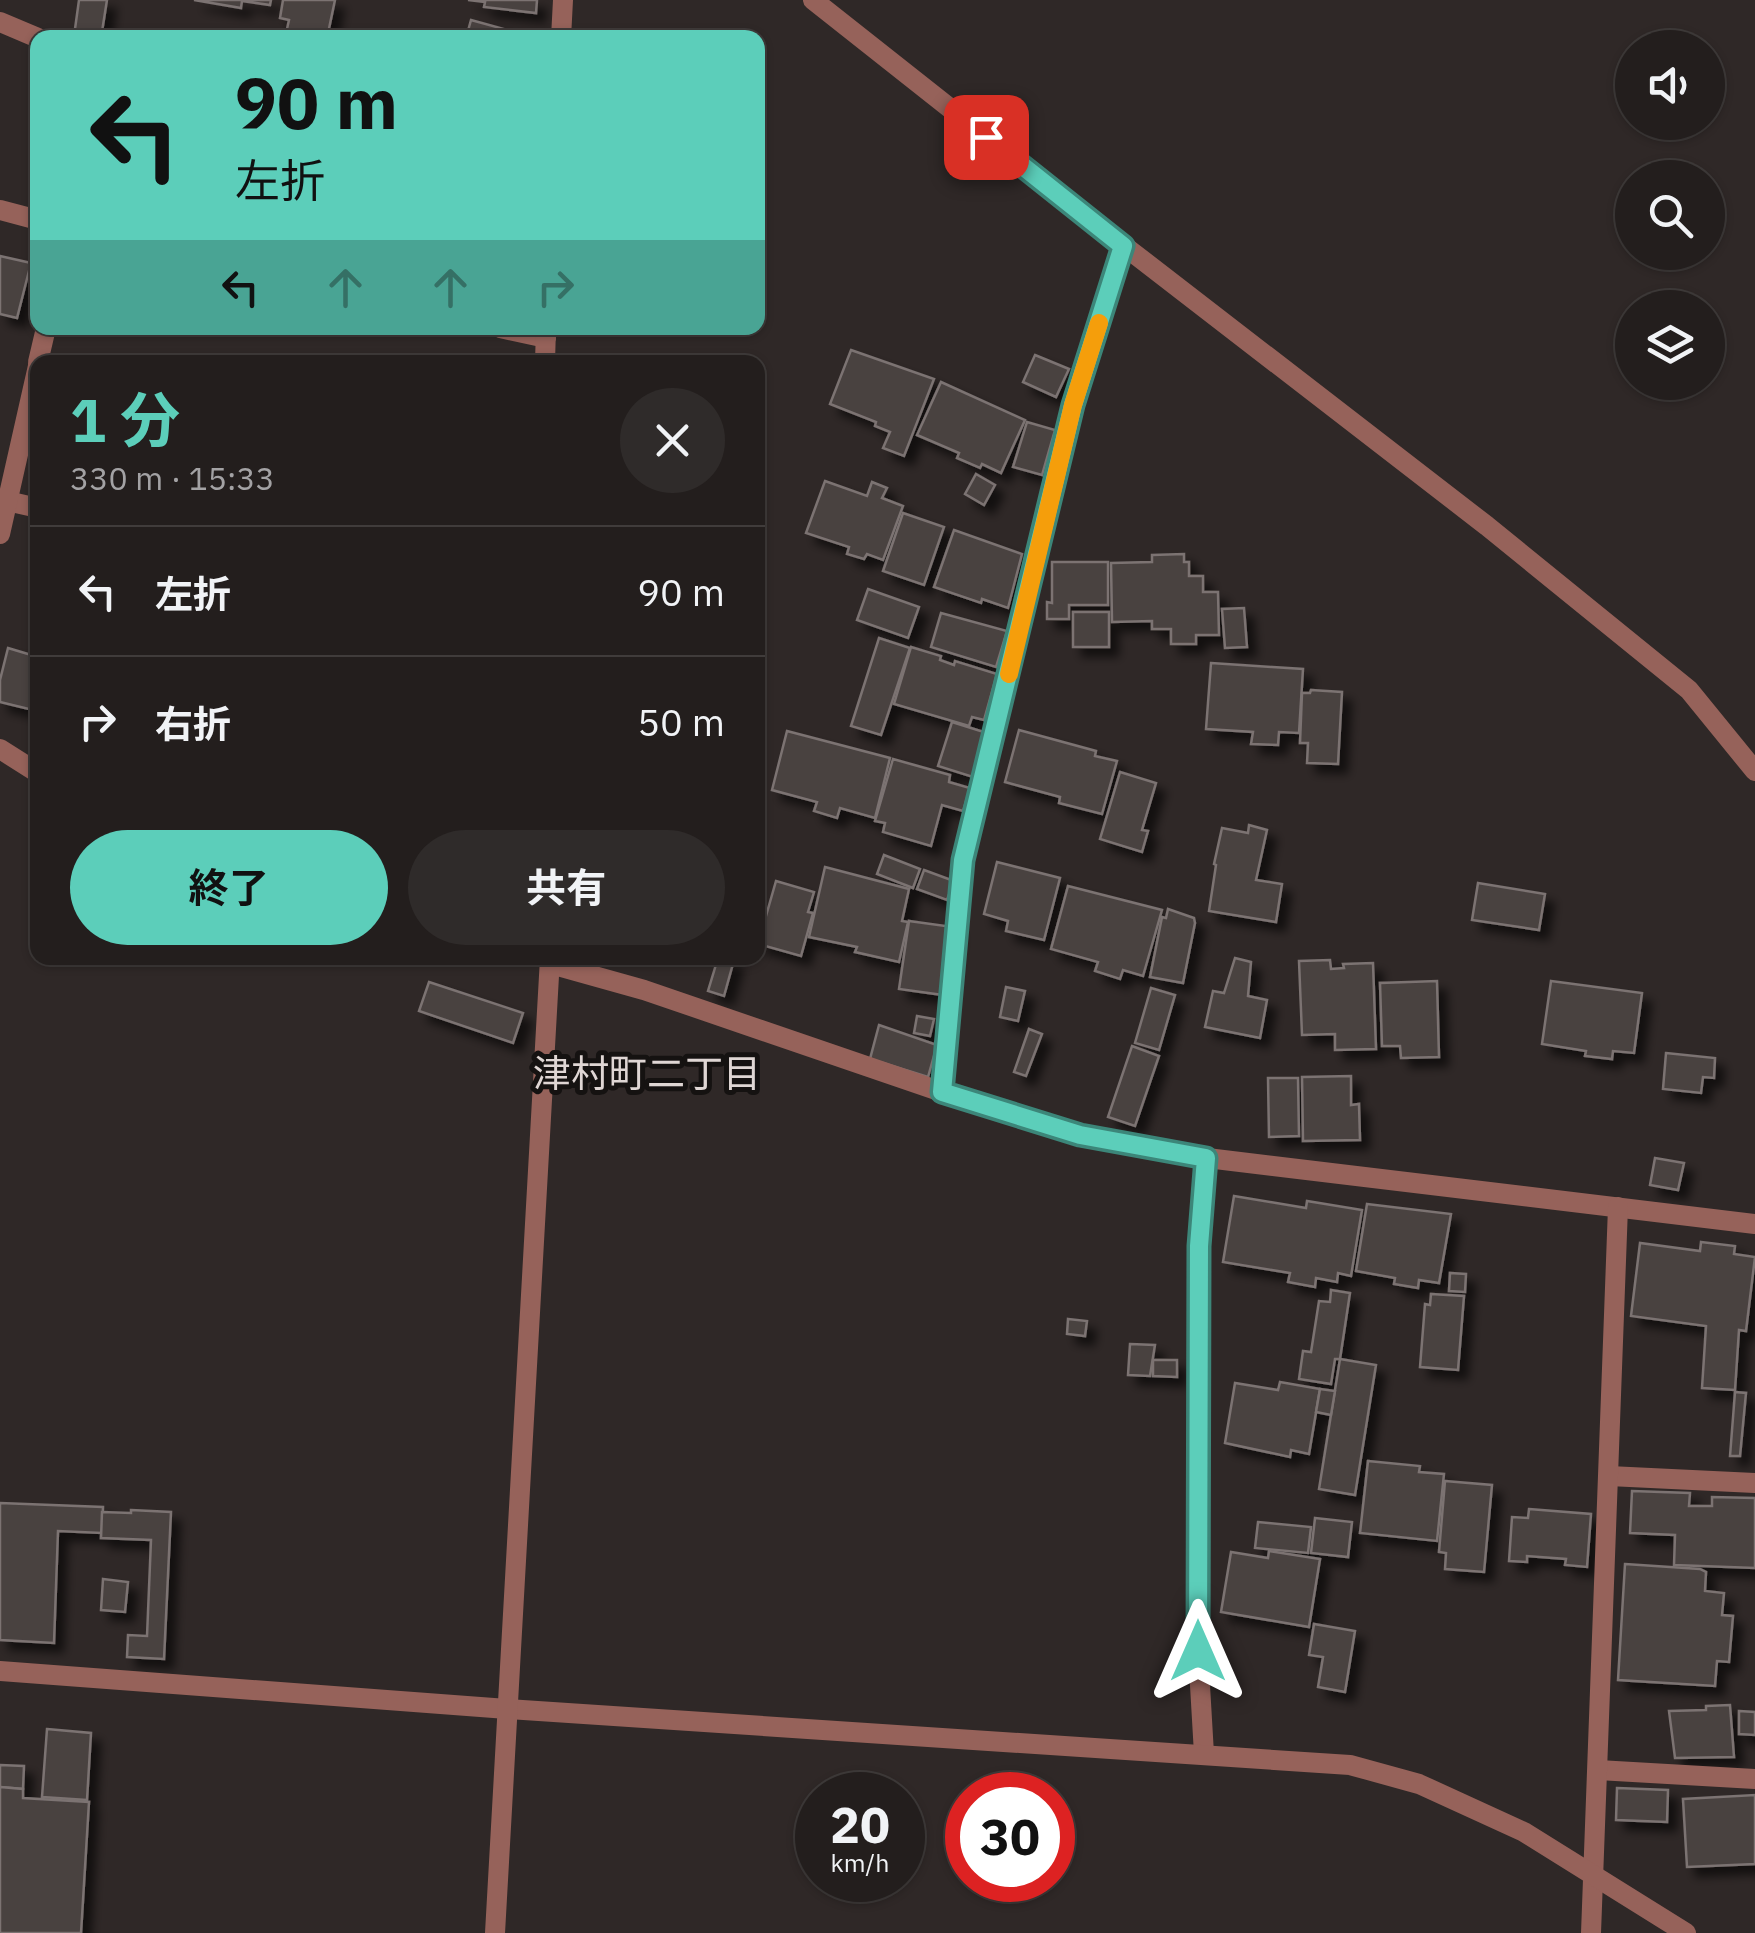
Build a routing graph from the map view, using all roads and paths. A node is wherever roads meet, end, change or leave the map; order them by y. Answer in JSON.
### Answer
{"nodes":[{"id":1,"x":564,"y":0,"type":"edge"},
{"id":2,"x":813,"y":0,"type":"edge"},
{"id":3,"x":0,"y":22,"type":"edge"},
{"id":4,"x":562,"y":30,"type":"edge"},
{"id":5,"x":30,"y":35,"type":"edge"},
{"id":6,"x":0,"y":210,"type":"edge"},
{"id":7,"x":30,"y":218,"type":"edge"},
{"id":8,"x":1123,"y":246,"type":"junction"},
{"id":9,"x":30,"y":399,"type":"edge"},
{"id":10,"x":7,"y":501,"type":"junction"},
{"id":11,"x":30,"y":506,"type":"edge"},
{"id":12,"x":0,"y":534,"type":"edge"},
{"id":13,"x":0,"y":749,"type":"edge"},
{"id":14,"x":30,"y":768,"type":"edge"},
{"id":15,"x":1755,"y":771,"type":"edge"},
{"id":16,"x":551,"y":965,"type":"edge"},
{"id":17,"x":564,"y":965,"type":"edge"},
{"id":18,"x":942,"y":1092,"type":"junction"},
{"id":19,"x":1206,"y":1158,"type":"junction"},
{"id":20,"x":1618,"y":1207,"type":"junction"},
{"id":21,"x":1755,"y":1224,"type":"edge"},
{"id":22,"x":1609,"y":1476,"type":"junction"},
{"id":23,"x":1755,"y":1482,"type":"edge"},
{"id":24,"x":0,"y":1671,"type":"edge"},
{"id":25,"x":507,"y":1709,"type":"junction"},
{"id":26,"x":1204,"y":1754,"type":"junction"},
{"id":27,"x":1598,"y":1770,"type":"junction"},
{"id":28,"x":1755,"y":1779,"type":"edge"},
{"id":29,"x":1594,"y":1873,"type":"junction"},
{"id":30,"x":495,"y":1933,"type":"edge"},
{"id":31,"x":1591,"y":1933,"type":"edge"},
{"id":32,"x":1686,"y":1933,"type":"edge"}],
"edges":[{"from":1,"to":4,"type":"street"},
{"from":2,"to":8,"type":"street"},
{"from":3,"to":5,"type":"street"},
{"from":6,"to":7,"type":"street"},
{"from":8,"to":15,"type":"street"},
{"from":8,"to":18,"type":"street"},
{"from":9,"to":10,"type":"street"},
{"from":10,"to":11,"type":"street"},
{"from":10,"to":12,"type":"street"},
{"from":13,"to":14,"type":"street"},
{"from":16,"to":25,"type":"street"},
{"from":17,"to":18,"type":"street"},
{"from":18,"to":19,"type":"street"},
{"from":19,"to":20,"type":"street"},
{"from":19,"to":26,"type":"street"},
{"from":20,"to":21,"type":"street"},
{"from":20,"to":22,"type":"street"},
{"from":22,"to":23,"type":"street"},
{"from":22,"to":27,"type":"street"},
{"from":24,"to":25,"type":"street"},
{"from":25,"to":26,"type":"street"},
{"from":25,"to":30,"type":"street"},
{"from":26,"to":29,"type":"street"},
{"from":27,"to":28,"type":"street"},
{"from":27,"to":29,"type":"street"},
{"from":29,"to":31,"type":"street"},
{"from":29,"to":32,"type":"street"}]}
